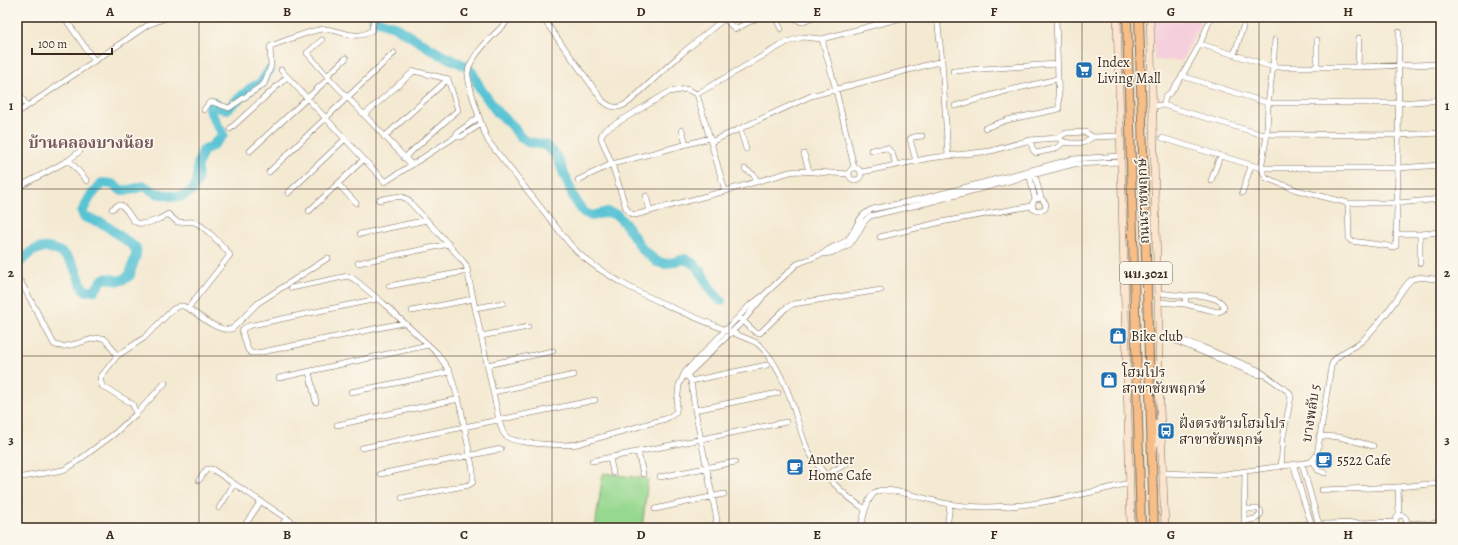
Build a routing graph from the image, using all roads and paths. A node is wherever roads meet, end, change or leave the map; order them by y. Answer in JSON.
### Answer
{"nodes":[{"id":1,"x":64,"y":17,"type":"edge"},
{"id":2,"x":168,"y":17,"type":"edge"},
{"id":3,"x":374,"y":17,"type":"edge"},
{"id":4,"x":512,"y":17,"type":"edge"},
{"id":5,"x":542,"y":17,"type":"edge"},
{"id":6,"x":759,"y":17,"type":"edge"},
{"id":7,"x":775,"y":17,"type":"edge"},
{"id":8,"x":793,"y":17,"type":"edge"},
{"id":9,"x":813,"y":17,"type":"edge"},
{"id":10,"x":905,"y":17,"type":"edge"},
{"id":11,"x":937,"y":17,"type":"edge"},
{"id":12,"x":1056,"y":17,"type":"edge"},
{"id":13,"x":1117,"y":17,"type":"edge"},
{"id":14,"x":1127,"y":17,"type":"edge"},
{"id":15,"x":1139,"y":17,"type":"edge"},
{"id":16,"x":1150,"y":17,"type":"edge"},
{"id":17,"x":1212,"y":17,"type":"edge"},
{"id":18,"x":725,"y":18,"type":"edge"},
{"id":19,"x":1243,"y":27,"type":"dead end"},
{"id":20,"x":781,"y":29,"type":"dead end"},
{"id":21,"x":1399,"y":32,"type":"dead end"},
{"id":22,"x":1359,"y":38,"type":"dead end"},
{"id":23,"x":822,"y":39,"type":"junction"},
{"id":24,"x":322,"y":40,"type":"dead end"},
{"id":25,"x":1275,"y":40,"type":"dead end"},
{"id":26,"x":1317,"y":40,"type":"dead end"},
{"id":27,"x":1200,"y":44,"type":"junction"},
{"id":28,"x":394,"y":53,"type":"dead end"},
{"id":29,"x":1234,"y":55,"type":"junction"},
{"id":30,"x":346,"y":58,"type":"dead end"},
{"id":31,"x":94,"y":60,"type":"junction"},
{"id":32,"x":942,"y":61,"type":"junction"},
{"id":33,"x":1057,"y":64,"type":"junction"},
{"id":34,"x":1441,"y":64,"type":"edge"},
{"id":35,"x":1399,"y":66,"type":"junction"},
{"id":36,"x":1273,"y":67,"type":"junction"},
{"id":37,"x":1316,"y":67,"type":"junction"},
{"id":38,"x":1358,"y":67,"type":"junction"},
{"id":39,"x":281,"y":70,"type":"dead end"},
{"id":40,"x":953,"y":71,"type":"dead end"},
{"id":41,"x":1182,"y":76,"type":"junction"},
{"id":42,"x":287,"y":77,"type":"junction"},
{"id":43,"x":328,"y":77,"type":"junction"},
{"id":44,"x":448,"y":79,"type":"junction"},
{"id":45,"x":1057,"y":79,"type":"junction"},
{"id":46,"x":17,"y":90,"type":"edge"},
{"id":47,"x":836,"y":90,"type":"junction"},
{"id":48,"x":697,"y":94,"type":"junction"},
{"id":49,"x":308,"y":98,"type":"junction"},
{"id":50,"x":347,"y":98,"type":"junction"},
{"id":51,"x":1441,"y":100,"type":"edge"},
{"id":52,"x":1268,"y":103,"type":"junction"},
{"id":53,"x":1399,"y":103,"type":"junction"},
{"id":54,"x":1164,"y":105,"type":"junction"},
{"id":55,"x":28,"y":106,"type":"junction"},
{"id":56,"x":955,"y":106,"type":"dead end"},
{"id":57,"x":1153,"y":106,"type":"junction"},
{"id":58,"x":204,"y":110,"type":"dead end"},
{"id":59,"x":17,"y":113,"type":"edge"},
{"id":60,"x":364,"y":116,"type":"junction"},
{"id":61,"x":479,"y":117,"type":"junction"},
{"id":62,"x":326,"y":118,"type":"junction"},
{"id":63,"x":481,"y":124,"type":"junction"},
{"id":64,"x":985,"y":128,"type":"dead end"},
{"id":65,"x":230,"y":129,"type":"dead end"},
{"id":66,"x":740,"y":129,"type":"junction"},
{"id":67,"x":682,"y":130,"type":"dead end"},
{"id":68,"x":1441,"y":133,"type":"edge"},
{"id":69,"x":1267,"y":135,"type":"junction"},
{"id":70,"x":1399,"y":135,"type":"junction"},
{"id":71,"x":922,"y":136,"type":"dead end"},
{"id":72,"x":1120,"y":136,"type":"junction"},
{"id":73,"x":384,"y":137,"type":"junction"},
{"id":74,"x":456,"y":137,"type":"junction"},
{"id":75,"x":1093,"y":137,"type":"junction"},
{"id":76,"x":1058,"y":138,"type":"junction"},
{"id":77,"x":1162,"y":138,"type":"dead end"},
{"id":78,"x":345,"y":139,"type":"junction"},
{"id":79,"x":710,"y":140,"type":"junction"},
{"id":80,"x":1030,"y":140,"type":"junction"},
{"id":81,"x":1064,"y":142,"type":"junction"},
{"id":82,"x":686,"y":144,"type":"junction"},
{"id":83,"x":746,"y":149,"type":"dead end"},
{"id":84,"x":871,"y":150,"type":"dead end"},
{"id":85,"x":80,"y":151,"type":"dead end"},
{"id":86,"x":250,"y":151,"type":"dead end"},
{"id":87,"x":804,"y":154,"type":"dead end"},
{"id":88,"x":948,"y":156,"type":"junction"},
{"id":89,"x":1220,"y":156,"type":"junction"},
{"id":90,"x":404,"y":158,"type":"junction"},
{"id":91,"x":364,"y":159,"type":"junction"},
{"id":92,"x":1120,"y":159,"type":"junction"},
{"id":93,"x":69,"y":160,"type":"junction"},
{"id":94,"x":916,"y":161,"type":"junction"},
{"id":95,"x":612,"y":164,"type":"junction"},
{"id":96,"x":412,"y":165,"type":"junction"},
{"id":97,"x":896,"y":165,"type":"junction"},
{"id":98,"x":1441,"y":165,"type":"edge"},
{"id":99,"x":1251,"y":166,"type":"junction"},
{"id":100,"x":854,"y":168,"type":"junction"},
{"id":101,"x":1261,"y":168,"type":"junction"},
{"id":102,"x":1398,"y":168,"type":"junction"},
{"id":103,"x":745,"y":169,"type":"dead end"},
{"id":104,"x":269,"y":172,"type":"dead end"},
{"id":105,"x":809,"y":172,"type":"junction"},
{"id":106,"x":862,"y":172,"type":"junction"},
{"id":107,"x":1031,"y":172,"type":"junction"},
{"id":108,"x":849,"y":174,"type":"junction"},
{"id":109,"x":578,"y":180,"type":"dead end"},
{"id":110,"x":87,"y":181,"type":"dead end"},
{"id":111,"x":757,"y":181,"type":"junction"},
{"id":112,"x":1211,"y":181,"type":"dead end"},
{"id":113,"x":338,"y":184,"type":"junction"},
{"id":114,"x":725,"y":191,"type":"junction"},
{"id":115,"x":288,"y":192,"type":"dead end"},
{"id":116,"x":17,"y":193,"type":"edge"},
{"id":117,"x":1242,"y":193,"type":"dead end"},
{"id":118,"x":646,"y":196,"type":"dead end"},
{"id":119,"x":1038,"y":199,"type":"junction"},
{"id":120,"x":379,"y":200,"type":"dead end"},
{"id":121,"x":1441,"y":200,"type":"edge"},
{"id":122,"x":1348,"y":203,"type":"junction"},
{"id":123,"x":1398,"y":203,"type":"junction"},
{"id":124,"x":356,"y":204,"type":"dead end"},
{"id":125,"x":1032,"y":206,"type":"junction"},
{"id":126,"x":112,"y":209,"type":"dead end"},
{"id":127,"x":309,"y":211,"type":"dead end"},
{"id":128,"x":650,"y":211,"type":"junction"},
{"id":129,"x":427,"y":220,"type":"junction"},
{"id":130,"x":1441,"y":232,"type":"edge"},
{"id":131,"x":360,"y":234,"type":"dead end"},
{"id":132,"x":1397,"y":234,"type":"junction"},
{"id":133,"x":1420,"y":234,"type":"junction"},
{"id":134,"x":880,"y":237,"type":"dead end"},
{"id":135,"x":449,"y":244,"type":"junction"},
{"id":136,"x":328,"y":258,"type":"dead end"},
{"id":137,"x":358,"y":263,"type":"dead end"},
{"id":138,"x":1420,"y":263,"type":"dead end"},
{"id":139,"x":468,"y":270,"type":"junction"},
{"id":140,"x":1441,"y":280,"type":"edge"},
{"id":141,"x":17,"y":281,"type":"edge"},
{"id":142,"x":389,"y":286,"type":"dead end"},
{"id":143,"x":291,"y":288,"type":"dead end"},
{"id":144,"x":882,"y":290,"type":"dead end"},
{"id":145,"x":1158,"y":293,"type":"junction"},
{"id":146,"x":764,"y":295,"type":"junction"},
{"id":147,"x":1186,"y":296,"type":"junction"},
{"id":148,"x":377,"y":299,"type":"junction"},
{"id":149,"x":473,"y":299,"type":"junction"},
{"id":150,"x":1158,"y":302,"type":"junction"},
{"id":151,"x":503,"y":303,"type":"dead end"},
{"id":152,"x":1185,"y":304,"type":"junction"},
{"id":153,"x":188,"y":308,"type":"junction"},
{"id":154,"x":475,"y":308,"type":"junction"},
{"id":155,"x":412,"y":311,"type":"dead end"},
{"id":156,"x":739,"y":316,"type":"junction"},
{"id":157,"x":743,"y":321,"type":"junction"},
{"id":158,"x":403,"y":323,"type":"junction"},
{"id":159,"x":528,"y":327,"type":"dead end"},
{"id":160,"x":723,"y":329,"type":"junction"},
{"id":161,"x":731,"y":332,"type":"junction"},
{"id":162,"x":1159,"y":334,"type":"junction"},
{"id":163,"x":481,"y":336,"type":"junction"},
{"id":164,"x":428,"y":345,"type":"junction"},
{"id":165,"x":553,"y":351,"type":"dead end"},
{"id":166,"x":117,"y":356,"type":"junction"},
{"id":167,"x":487,"y":365,"type":"junction"},
{"id":168,"x":767,"y":365,"type":"dead end"},
{"id":169,"x":309,"y":372,"type":"junction"},
{"id":170,"x":450,"y":372,"type":"junction"},
{"id":171,"x":687,"y":373,"type":"junction"},
{"id":172,"x":574,"y":375,"type":"dead end"},
{"id":173,"x":279,"y":378,"type":"dead end"},
{"id":174,"x":691,"y":381,"type":"junction"},
{"id":175,"x":165,"y":383,"type":"dead end"},
{"id":176,"x":1159,"y":383,"type":"junction"},
{"id":177,"x":351,"y":392,"type":"dead end"},
{"id":178,"x":493,"y":392,"type":"junction"},
{"id":179,"x":778,"y":393,"type":"dead end"},
{"id":180,"x":458,"y":399,"type":"junction"},
{"id":181,"x":595,"y":400,"type":"dead end"},
{"id":182,"x":316,"y":402,"type":"dead end"},
{"id":183,"x":695,"y":410,"type":"junction"},
{"id":184,"x":136,"y":414,"type":"junction"},
{"id":185,"x":499,"y":420,"type":"junction"},
{"id":186,"x":786,"y":422,"type":"dead end"},
{"id":187,"x":337,"y":425,"type":"dead end"},
{"id":188,"x":464,"y":428,"type":"junction"},
{"id":189,"x":1319,"y":436,"type":"junction"},
{"id":190,"x":700,"y":439,"type":"junction"},
{"id":191,"x":1373,"y":446,"type":"dead end"},
{"id":192,"x":362,"y":448,"type":"dead end"},
{"id":193,"x":501,"y":449,"type":"dead end"},
{"id":194,"x":638,"y":452,"type":"junction"},
{"id":195,"x":1152,"y":454,"type":"junction"},
{"id":196,"x":470,"y":456,"type":"junction"},
{"id":197,"x":610,"y":458,"type":"junction"},
{"id":198,"x":1313,"y":460,"type":"junction"},
{"id":199,"x":592,"y":461,"type":"dead end"},
{"id":200,"x":735,"y":462,"type":"dead end"},
{"id":201,"x":846,"y":464,"type":"dead end"},
{"id":202,"x":1302,"y":464,"type":"junction"},
{"id":203,"x":1294,"y":466,"type":"junction"},
{"id":204,"x":1281,"y":467,"type":"junction"},
{"id":205,"x":706,"y":468,"type":"junction"},
{"id":206,"x":1245,"y":472,"type":"junction"},
{"id":207,"x":613,"y":473,"type":"dead end"},
{"id":208,"x":1163,"y":473,"type":"junction"},
{"id":209,"x":1325,"y":473,"type":"dead end"},
{"id":210,"x":380,"y":474,"type":"dead end"},
{"id":211,"x":643,"y":474,"type":"dead end"},
{"id":212,"x":828,"y":476,"type":"junction"},
{"id":213,"x":660,"y":477,"type":"dead end"},
{"id":214,"x":17,"y":478,"type":"edge"},
{"id":215,"x":199,"y":480,"type":"dead end"},
{"id":216,"x":1130,"y":483,"type":"junction"},
{"id":217,"x":1441,"y":483,"type":"edge"},
{"id":218,"x":234,"y":484,"type":"junction"},
{"id":219,"x":1398,"y":487,"type":"junction"},
{"id":220,"x":1308,"y":490,"type":"junction"},
{"id":221,"x":1322,"y":490,"type":"dead end"},
{"id":222,"x":1301,"y":492,"type":"junction"},
{"id":223,"x":724,"y":494,"type":"dead end"},
{"id":224,"x":712,"y":497,"type":"junction"},
{"id":225,"x":402,"y":498,"type":"dead end"},
{"id":226,"x":261,"y":501,"type":"junction"},
{"id":227,"x":950,"y":504,"type":"junction"},
{"id":228,"x":220,"y":508,"type":"dead end"},
{"id":229,"x":655,"y":509,"type":"dead end"},
{"id":230,"x":865,"y":509,"type":"junction"},
{"id":231,"x":1245,"y":509,"type":"junction"},
{"id":232,"x":1399,"y":516,"type":"junction"},
{"id":233,"x":287,"y":518,"type":"junction"},
{"id":234,"x":1244,"y":521,"type":"junction"},
{"id":235,"x":1396,"y":522,"type":"junction"},
{"id":236,"x":1441,"y":522,"type":"edge"},
{"id":237,"x":1406,"y":523,"type":"junction"},
{"id":238,"x":1289,"y":525,"type":"dead end"},
{"id":239,"x":1313,"y":526,"type":"edge"},
{"id":240,"x":1318,"y":526,"type":"edge"},
{"id":241,"x":1401,"y":527,"type":"edge"},
{"id":242,"x":244,"y":528,"type":"edge"},
{"id":243,"x":280,"y":528,"type":"edge"},
{"id":244,"x":301,"y":528,"type":"edge"},
{"id":245,"x":705,"y":528,"type":"edge"},
{"id":246,"x":861,"y":528,"type":"edge"},
{"id":247,"x":947,"y":528,"type":"edge"},
{"id":248,"x":1131,"y":528,"type":"edge"},
{"id":249,"x":1141,"y":528,"type":"edge"},
{"id":250,"x":1154,"y":528,"type":"edge"},
{"id":251,"x":1164,"y":528,"type":"edge"},
{"id":252,"x":1244,"y":528,"type":"edge"}],
"edges":[{"from":1,"to":31,"type":"street"},
{"from":2,"to":31,"type":"street"},
{"from":3,"to":58,"type":"street"},
{"from":4,"to":61,"type":"street"},
{"from":5,"to":18,"type":"street"},
{"from":6,"to":18,"type":"street"},
{"from":7,"to":20,"type":"street"},
{"from":8,"to":9,"type":"street"},
{"from":10,"to":23,"type":"street"},
{"from":11,"to":32,"type":"street"},
{"from":12,"to":33,"type":"street"},
{"from":13,"to":72,"type":"main road","name":"ถนนราชพฤกษ์","number":"นบ.3021"},
{"from":14,"to":249,"type":"main road","name":"ถนนราชพฤกษ์","number":"นบ.3021"},
{"from":15,"to":195,"type":"main road","name":"ถนนราชพฤกษ์","number":"นบ.3021"},
{"from":16,"to":57,"type":"main road","name":"ถนนราชพฤกษ์","number":"นบ.3021"},
{"from":17,"to":27,"type":"street"},
{"from":19,"to":29,"type":"street"},
{"from":21,"to":35,"type":"street"},
{"from":22,"to":38,"type":"street"},
{"from":23,"to":47,"type":"street"},
{"from":23,"to":48,"type":"street"},
{"from":24,"to":43,"type":"street"},
{"from":25,"to":36,"type":"street"},
{"from":26,"to":37,"type":"street"},
{"from":27,"to":29,"type":"street"},
{"from":27,"to":41,"type":"street"},
{"from":28,"to":50,"type":"street"},
{"from":29,"to":36,"type":"street"},
{"from":30,"to":43,"type":"street"},
{"from":31,"to":55,"type":"street"},
{"from":32,"to":47,"type":"street"},
{"from":32,"to":88,"type":"street"},
{"from":33,"to":40,"type":"street"},
{"from":33,"to":45,"type":"street"},
{"from":34,"to":35,"type":"street"},
{"from":35,"to":38,"type":"street"},
{"from":35,"to":53,"type":"street"},
{"from":36,"to":37,"type":"street"},
{"from":36,"to":52,"type":"street"},
{"from":37,"to":38,"type":"street"},
{"from":39,"to":42,"type":"street"},
{"from":41,"to":52,"type":"street"},
{"from":41,"to":54,"type":"street"},
{"from":42,"to":49,"type":"street"},
{"from":42,"to":65,"type":"street"},
{"from":43,"to":49,"type":"street"},
{"from":43,"to":50,"type":"street"},
{"from":44,"to":60,"type":"street"},
{"from":44,"to":73,"type":"street"},
{"from":44,"to":90,"type":"street"},
{"from":45,"to":56,"type":"street"},
{"from":45,"to":64,"type":"street"},
{"from":46,"to":55,"type":"street"},
{"from":47,"to":66,"type":"street"},
{"from":47,"to":100,"type":"street"},
{"from":48,"to":79,"type":"street"},
{"from":48,"to":95,"type":"street"},
{"from":49,"to":62,"type":"street"},
{"from":49,"to":86,"type":"street"},
{"from":50,"to":60,"type":"street"},
{"from":50,"to":62,"type":"street"},
{"from":51,"to":53,"type":"street"},
{"from":52,"to":53,"type":"street"},
{"from":52,"to":69,"type":"street"},
{"from":53,"to":70,"type":"street"},
{"from":54,"to":57,"type":"street"},
{"from":54,"to":69,"type":"street"},
{"from":55,"to":59,"type":"street"},
{"from":57,"to":145,"type":"main road","name":"ถนนราชพฤกษ์","number":"นบ.3021"},
{"from":60,"to":73,"type":"street"},
{"from":61,"to":63,"type":"street"},
{"from":61,"to":74,"type":"street"},
{"from":62,"to":78,"type":"street"},
{"from":62,"to":104,"type":"street"},
{"from":63,"to":74,"type":"street"},
{"from":63,"to":160,"type":"street"},
{"from":66,"to":79,"type":"street"},
{"from":66,"to":83,"type":"street"},
{"from":67,"to":82,"type":"street"},
{"from":68,"to":70,"type":"street"},
{"from":69,"to":70,"type":"street"},
{"from":69,"to":101,"type":"street"},
{"from":70,"to":102,"type":"street"},
{"from":71,"to":94,"type":"street"},
{"from":72,"to":75,"type":"street"},
{"from":72,"to":92,"type":"main road","name":"ถนนราชพฤกษ์","number":"นบ.3021"},
{"from":73,"to":90,"type":"street"},
{"from":74,"to":96,"type":"street"},
{"from":75,"to":76,"type":"street"},
{"from":75,"to":81,"type":"street"},
{"from":76,"to":80,"type":"street"},
{"from":76,"to":81,"type":"street"},
{"from":77,"to":89,"type":"street"},
{"from":78,"to":91,"type":"street"},
{"from":78,"to":115,"type":"street"},
{"from":79,"to":82,"type":"street"},
{"from":79,"to":114,"type":"street"},
{"from":80,"to":81,"type":"street"},
{"from":80,"to":88,"type":"street"},
{"from":82,"to":95,"type":"street"},
{"from":84,"to":97,"type":"street"},
{"from":85,"to":93,"type":"street"},
{"from":87,"to":105,"type":"street"},
{"from":88,"to":94,"type":"street"},
{"from":89,"to":99,"type":"street"},
{"from":89,"to":112,"type":"street"},
{"from":90,"to":96,"type":"street"},
{"from":91,"to":96,"type":"street"},
{"from":91,"to":113,"type":"street"},
{"from":92,"to":107,"type":"street"},
{"from":92,"to":216,"type":"main road","name":"ถนนราชพฤกษ์","number":"นบ.3021"},
{"from":93,"to":110,"type":"street"},
{"from":93,"to":116,"type":"street"},
{"from":94,"to":97,"type":"street"},
{"from":95,"to":109,"type":"street"},
{"from":95,"to":128,"type":"street"},
{"from":97,"to":106,"type":"street"},
{"from":98,"to":102,"type":"street"},
{"from":99,"to":101,"type":"street"},
{"from":99,"to":117,"type":"street"},
{"from":100,"to":106,"type":"street"},
{"from":100,"to":108,"type":"street"},
{"from":101,"to":102,"type":"street"},
{"from":101,"to":122,"type":"street"},
{"from":102,"to":123,"type":"street"},
{"from":103,"to":111,"type":"street"},
{"from":105,"to":108,"type":"street"},
{"from":105,"to":111,"type":"street"},
{"from":106,"to":108,"type":"street"},
{"from":107,"to":119,"type":"street"},
{"from":107,"to":146,"type":"street"},
{"from":111,"to":114,"type":"street"},
{"from":113,"to":124,"type":"street"},
{"from":113,"to":127,"type":"street"},
{"from":114,"to":128,"type":"street"},
{"from":118,"to":128,"type":"street"},
{"from":119,"to":125,"type":"street"},
{"from":119,"to":125,"type":"street"},
{"from":120,"to":129,"type":"street"},
{"from":121,"to":123,"type":"street"},
{"from":122,"to":123,"type":"street"},
{"from":122,"to":132,"type":"street"},
{"from":123,"to":132,"type":"street"},
{"from":125,"to":134,"type":"street"},
{"from":126,"to":153,"type":"street"},
{"from":129,"to":131,"type":"street"},
{"from":129,"to":135,"type":"street"},
{"from":130,"to":133,"type":"street"},
{"from":132,"to":133,"type":"street"},
{"from":133,"to":138,"type":"street"},
{"from":135,"to":137,"type":"street"},
{"from":135,"to":139,"type":"street"},
{"from":136,"to":153,"type":"street"},
{"from":139,"to":142,"type":"street"},
{"from":139,"to":149,"type":"street"},
{"from":140,"to":189,"type":"street","name":"บางพลับ 5"},
{"from":141,"to":166,"type":"street"},
{"from":143,"to":148,"type":"street"},
{"from":144,"to":157,"type":"street"},
{"from":145,"to":147,"type":"street"},
{"from":145,"to":150,"type":"main road","name":"ถนนราชพฤกษ์","number":"นบ.3021"},
{"from":146,"to":156,"type":"street"},
{"from":146,"to":157,"type":"street"},
{"from":147,"to":152,"type":"street"},
{"from":147,"to":152,"type":"street"},
{"from":148,"to":158,"type":"street"},
{"from":148,"to":158,"type":"street"},
{"from":149,"to":154,"type":"street"},
{"from":149,"to":155,"type":"street"},
{"from":150,"to":152,"type":"street"},
{"from":150,"to":162,"type":"main road","name":"ถนนราชพฤกษ์","number":"นบ.3021"},
{"from":151,"to":154,"type":"street"},
{"from":153,"to":166,"type":"street"},
{"from":154,"to":163,"type":"street"},
{"from":156,"to":157,"type":"street"},
{"from":156,"to":160,"type":"street"},
{"from":157,"to":161,"type":"street"},
{"from":158,"to":164,"type":"street"},
{"from":159,"to":163,"type":"street"},
{"from":160,"to":161,"type":"street"},
{"from":160,"to":171,"type":"street"},
{"from":161,"to":171,"type":"street"},
{"from":161,"to":212,"type":"street"},
{"from":162,"to":176,"type":"main road","name":"ถนนราชพฤกษ์","number":"นบ.3021"},
{"from":162,"to":204,"type":"street"},
{"from":163,"to":167,"type":"street"},
{"from":164,"to":169,"type":"street"},
{"from":164,"to":170,"type":"street"},
{"from":165,"to":167,"type":"street"},
{"from":166,"to":184,"type":"street"},
{"from":167,"to":178,"type":"street"},
{"from":168,"to":174,"type":"street"},
{"from":169,"to":173,"type":"street"},
{"from":169,"to":182,"type":"street"},
{"from":170,"to":177,"type":"street"},
{"from":170,"to":180,"type":"street"},
{"from":171,"to":174,"type":"street"},
{"from":171,"to":185,"type":"street"},
{"from":172,"to":178,"type":"street"},
{"from":174,"to":183,"type":"street"},
{"from":175,"to":184,"type":"street"},
{"from":176,"to":195,"type":"main road"},
{"from":176,"to":208,"type":"main road","name":"ถนนราชพฤกษ์","number":"นบ.3021"},
{"from":178,"to":185,"type":"street"},
{"from":179,"to":183,"type":"street"},
{"from":180,"to":187,"type":"street"},
{"from":180,"to":188,"type":"street"},
{"from":181,"to":185,"type":"street"},
{"from":183,"to":190,"type":"street"},
{"from":184,"to":214,"type":"street"},
{"from":185,"to":188,"type":"street"},
{"from":186,"to":190,"type":"street"},
{"from":188,"to":192,"type":"street"},
{"from":188,"to":196,"type":"street"},
{"from":189,"to":191,"type":"street"},
{"from":189,"to":198,"type":"street","name":"บางพลับ 5"},
{"from":190,"to":194,"type":"street"},
{"from":190,"to":205,"type":"street"},
{"from":193,"to":196,"type":"street"},
{"from":194,"to":197,"type":"street"},
{"from":194,"to":211,"type":"street"},
{"from":195,"to":250,"type":"main road","name":"ถนนราชพฤกษ์","number":"นบ.3021"},
{"from":196,"to":210,"type":"street"},
{"from":196,"to":225,"type":"street"},
{"from":197,"to":199,"type":"street"},
{"from":197,"to":207,"type":"street"},
{"from":198,"to":202,"type":"street","name":"บางพลับ 5"},
{"from":198,"to":209,"type":"street"},
{"from":200,"to":205,"type":"street"},
{"from":201,"to":212,"type":"street"},
{"from":202,"to":203,"type":"street","name":"บางพลับ 5"},
{"from":202,"to":220,"type":"street"},
{"from":203,"to":204,"type":"street","name":"บางพลับ 5"},
{"from":203,"to":222,"type":"street"},
{"from":204,"to":206,"type":"street","name":"บางพลับ 5"},
{"from":205,"to":213,"type":"street"},
{"from":205,"to":224,"type":"street"},
{"from":206,"to":208,"type":"street","name":"บางพลับ 5"},
{"from":206,"to":231,"type":"street"},
{"from":208,"to":251,"type":"main road","name":"ถนนราชพฤกษ์","number":"นบ.3021"},
{"from":212,"to":230,"type":"street"},
{"from":215,"to":218,"type":"street"},
{"from":216,"to":227,"type":"street"},
{"from":216,"to":248,"type":"main road","name":"ถนนราชพฤกษ์","number":"นบ.3021"},
{"from":217,"to":219,"type":"street"},
{"from":218,"to":226,"type":"street"},
{"from":218,"to":228,"type":"street"},
{"from":219,"to":221,"type":"street"},
{"from":219,"to":232,"type":"street"},
{"from":220,"to":222,"type":"street"},
{"from":220,"to":240,"type":"street"},
{"from":222,"to":239,"type":"street"},
{"from":223,"to":224,"type":"street"},
{"from":224,"to":229,"type":"street"},
{"from":224,"to":245,"type":"street"},
{"from":226,"to":233,"type":"street"},
{"from":226,"to":242,"type":"street"},
{"from":227,"to":230,"type":"street"},
{"from":227,"to":247,"type":"street"},
{"from":230,"to":246,"type":"street"},
{"from":231,"to":234,"type":"street"},
{"from":231,"to":234,"type":"street"},
{"from":232,"to":235,"type":"street"},
{"from":232,"to":237,"type":"street"},
{"from":233,"to":243,"type":"street"},
{"from":233,"to":244,"type":"street"},
{"from":234,"to":252,"type":"street"},
{"from":235,"to":240,"type":"street"},
{"from":235,"to":241,"type":"street"},
{"from":236,"to":237,"type":"street"},
{"from":237,"to":241,"type":"street"},
{"from":238,"to":239,"type":"street"},
{"from":239,"to":240,"type":"street"}]}
